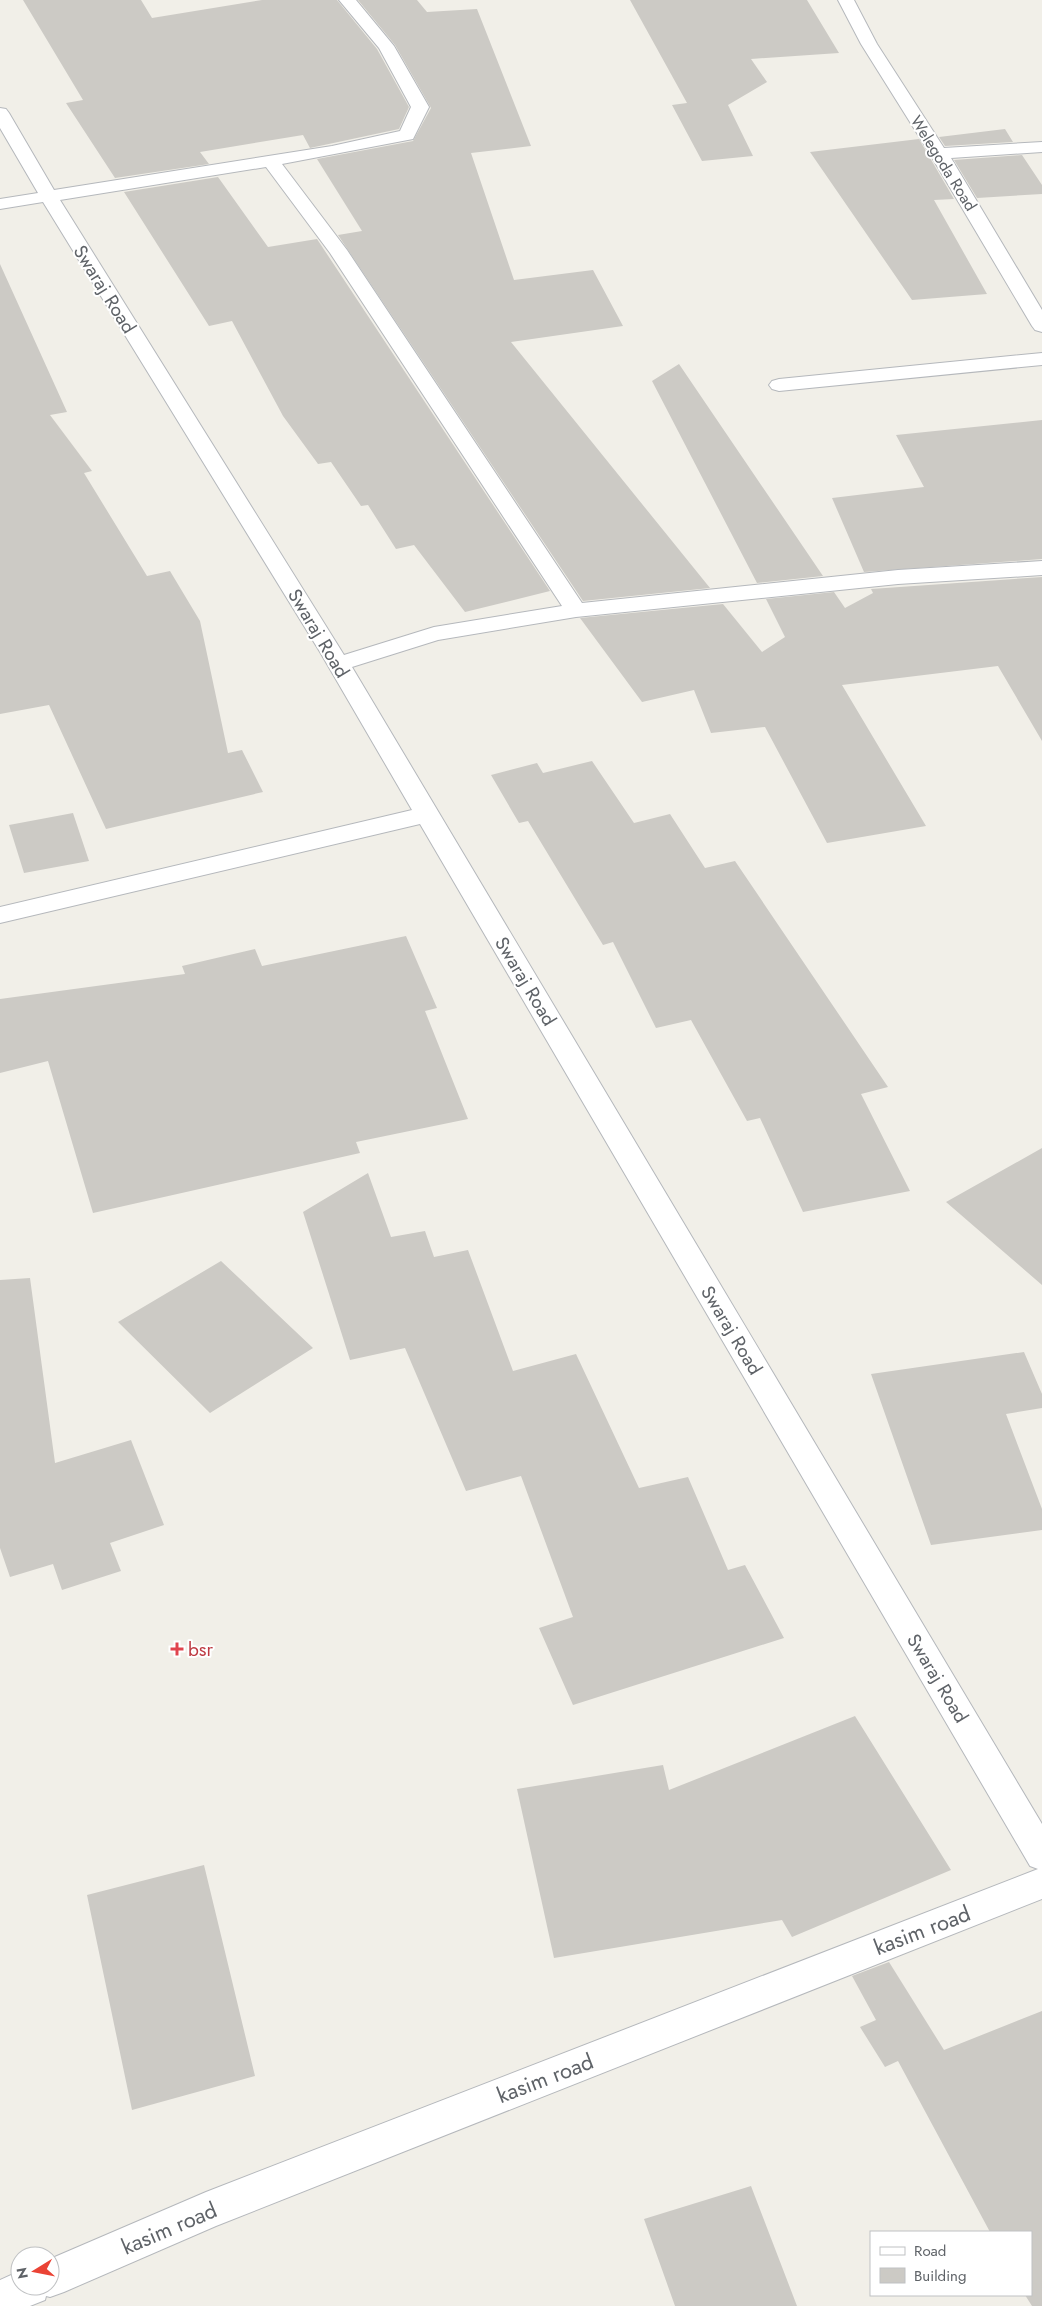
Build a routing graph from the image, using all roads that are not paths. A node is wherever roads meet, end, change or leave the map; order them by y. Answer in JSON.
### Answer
{"nodes":[{"id":1,"x":347,"y":0,"type":"edge"},
{"id":2,"x":846,"y":0,"type":"edge"},
{"id":3,"x":0,"y":113,"type":"edge"},
{"id":4,"x":1042,"y":148,"type":"edge"},
{"id":5,"x":939,"y":154,"type":"junction"},
{"id":6,"x":270,"y":160,"type":"junction"},
{"id":7,"x":48,"y":196,"type":"junction"},
{"id":8,"x":0,"y":204,"type":"edge"},
{"id":9,"x":1042,"y":326,"type":"edge"},
{"id":10,"x":1042,"y":359,"type":"edge"},
{"id":11,"x":779,"y":385,"type":"dead end"},
{"id":12,"x":1042,"y":568,"type":"edge"},
{"id":13,"x":576,"y":610,"type":"junction"},
{"id":14,"x":338,"y":664,"type":"junction"},
{"id":15,"x":424,"y":815,"type":"junction"},
{"id":16,"x":0,"y":915,"type":"edge"},
{"id":17,"x":1042,"y":1855,"type":"edge"},
{"id":18,"x":1042,"y":1883,"type":"edge"},
{"id":19,"x":60,"y":2274,"type":"edge"}],
"edges":[{"from":1,"to":6,"type":"street"},
{"from":2,"to":5,"type":"street","name":"Welegoda Road"},
{"from":3,"to":7,"type":"street","name":"Swaraj Road"},
{"from":4,"to":5,"type":"street"},
{"from":5,"to":9,"type":"street","name":"Welegoda Road"},
{"from":6,"to":7,"type":"street"},
{"from":6,"to":13,"type":"street"},
{"from":7,"to":8,"type":"street"},
{"from":7,"to":14,"type":"street","name":"Swaraj Road"},
{"from":10,"to":11,"type":"street"},
{"from":12,"to":13,"type":"street"},
{"from":13,"to":14,"type":"street"},
{"from":14,"to":15,"type":"street","name":"Swaraj Road"},
{"from":15,"to":16,"type":"street"},
{"from":15,"to":17,"type":"street","name":"Swaraj Road"},
{"from":18,"to":19,"type":"street","name":"kasim road"}]}
